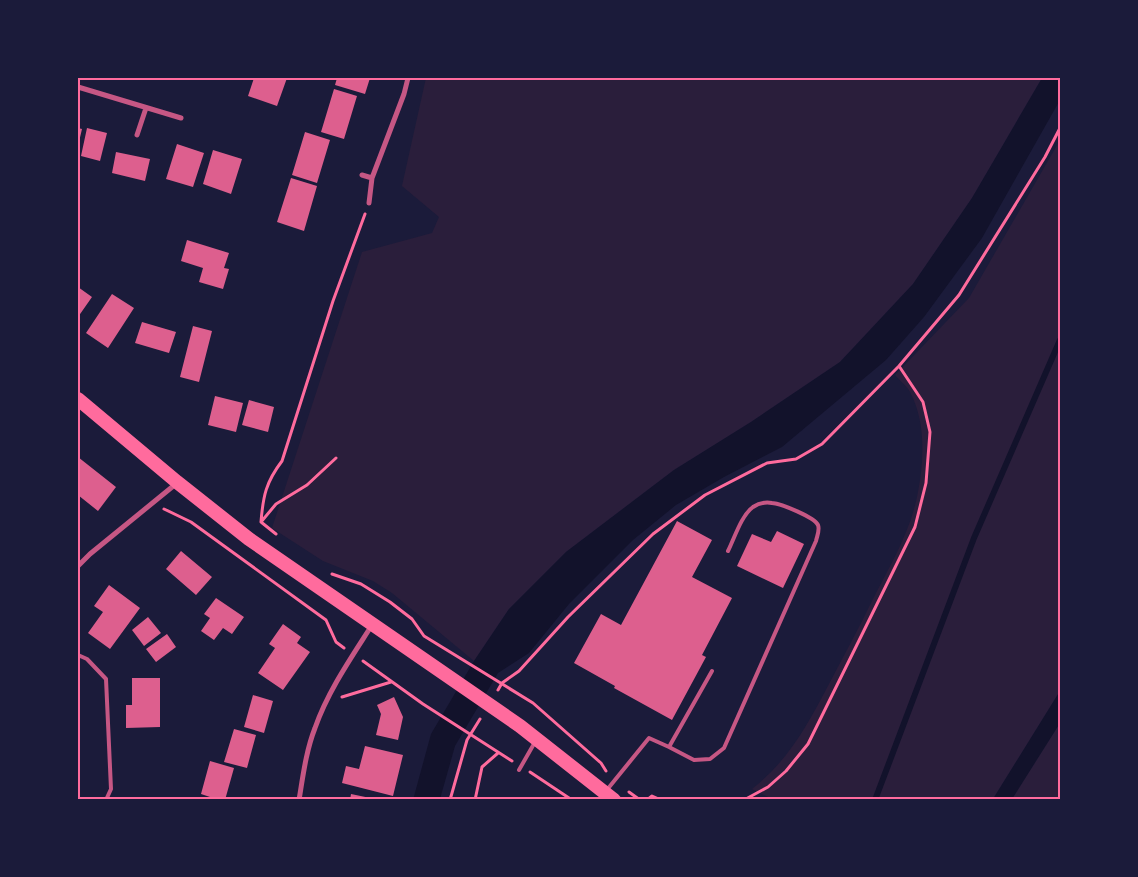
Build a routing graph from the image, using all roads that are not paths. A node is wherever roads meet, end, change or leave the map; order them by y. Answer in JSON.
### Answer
{"nodes":[{"id":1,"x":408,"y":78,"type":"edge"},
{"id":2,"x":78,"y":88,"type":"edge"},
{"id":3,"x":146,"y":108,"type":"junction"},
{"id":4,"x":181,"y":118,"type":"dead end"},
{"id":5,"x":137,"y":135,"type":"dead end"},
{"id":6,"x":362,"y":175,"type":"dead end"},
{"id":7,"x":372,"y":178,"type":"junction"},
{"id":8,"x":369,"y":203,"type":"road end"},
{"id":9,"x":78,"y":399,"type":"edge"},
{"id":10,"x":177,"y":482,"type":"junction"},
{"id":11,"x":728,"y":551,"type":"dead end"},
{"id":12,"x":78,"y":566,"type":"edge"},
{"id":13,"x":372,"y":624,"type":"junction"},
{"id":14,"x":78,"y":655,"type":"edge"},
{"id":15,"x":712,"y":671,"type":"dead end"},
{"id":16,"x":536,"y":739,"type":"junction"},
{"id":17,"x":669,"y":747,"type":"junction"},
{"id":18,"x":520,"y":769,"type":"road end"},
{"id":19,"x":609,"y":796,"type":"edge"},
{"id":20,"x":106,"y":800,"type":"edge"},
{"id":21,"x":299,"y":800,"type":"edge"}],
"edges":[{"from":1,"to":7,"type":"street"},
{"from":2,"to":3,"type":"street"},
{"from":3,"to":4,"type":"street"},
{"from":3,"to":5,"type":"street"},
{"from":6,"to":7,"type":"street"},
{"from":7,"to":8,"type":"street"},
{"from":9,"to":10,"type":"highway"},
{"from":10,"to":12,"type":"street"},
{"from":10,"to":13,"type":"highway"},
{"from":11,"to":17,"type":"lane"},
{"from":13,"to":16,"type":"highway"},
{"from":13,"to":21,"type":"street"},
{"from":14,"to":20,"type":"lane"},
{"from":15,"to":17,"type":"lane"},
{"from":16,"to":18,"type":"lane"},
{"from":16,"to":19,"type":"highway"},
{"from":17,"to":19,"type":"lane"}]}
